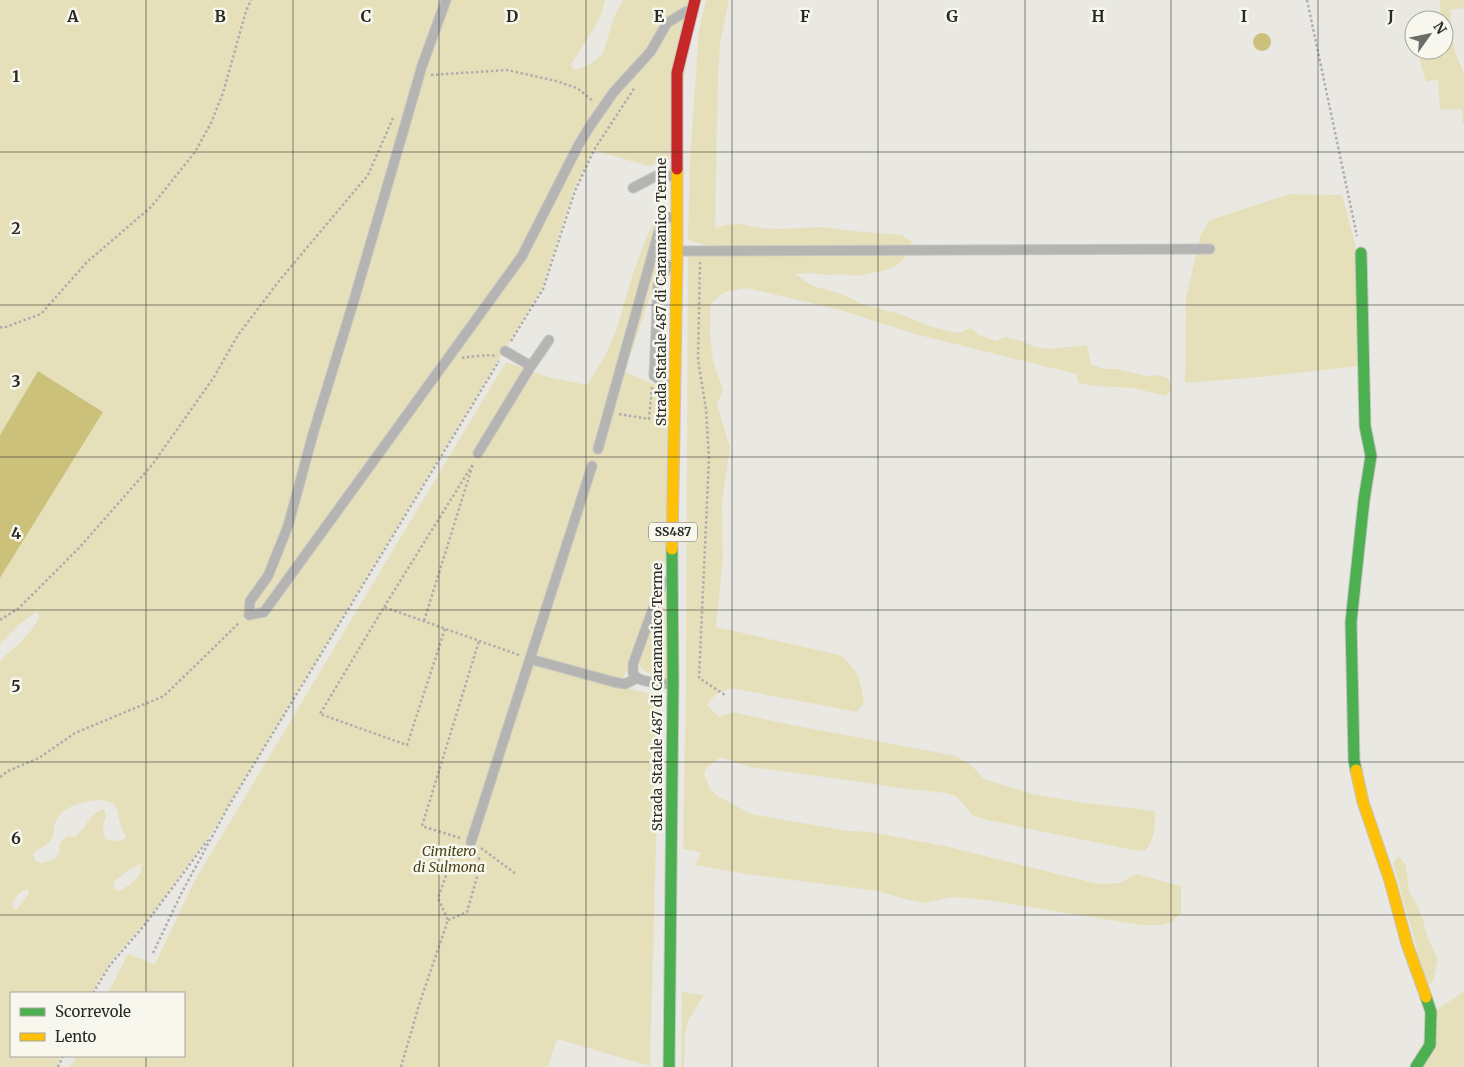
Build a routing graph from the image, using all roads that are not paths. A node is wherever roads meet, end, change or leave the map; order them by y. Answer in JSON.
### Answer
{"nodes":[{"id":1,"x":446,"y":0,"type":"edge"},
{"id":2,"x":694,"y":2,"type":"edge"},
{"id":3,"x":677,"y":176,"type":"junction"},
{"id":4,"x":633,"y":188,"type":"dead end"},
{"id":5,"x":676,"y":217,"type":"junction"},
{"id":6,"x":1210,"y":249,"type":"dead end"},
{"id":7,"x":1361,"y":253,"type":"road end"},
{"id":8,"x":677,"y":254,"type":"junction"},
{"id":9,"x":549,"y":340,"type":"dead end"},
{"id":10,"x":502,"y":355,"type":"road end"},
{"id":11,"x":531,"y":366,"type":"junction"},
{"id":12,"x":676,"y":390,"type":"junction"},
{"id":13,"x":598,"y":448,"type":"dead end"},
{"id":14,"x":478,"y":453,"type":"dead end"},
{"id":15,"x":592,"y":466,"type":"dead end"},
{"id":16,"x":672,"y":558,"type":"junction"},
{"id":17,"x":530,"y":659,"type":"junction"},
{"id":18,"x":637,"y":678,"type":"junction"},
{"id":19,"x":673,"y":684,"type":"junction"},
{"id":20,"x":472,"y":842,"type":"road end"},
{"id":21,"x":669,"y":1067,"type":"edge"},
{"id":22,"x":1416,"y":1067,"type":"edge"}],
"edges":[{"from":1,"to":2,"type":"lane"},
{"from":2,"to":3,"type":"main road","name":"Strada Statale 487 di Caramanico Terme","number":"SS487"},
{"from":3,"to":4,"type":"lane"},
{"from":3,"to":5,"type":"main road","name":"Strada Statale 487 di Caramanico Terme","number":"SS487"},
{"from":5,"to":8,"type":"main road","name":"Strada Statale 487 di Caramanico Terme","number":"SS487"},
{"from":5,"to":13,"type":"lane"},
{"from":6,"to":8,"type":"lane"},
{"from":7,"to":22,"type":"main road"},
{"from":8,"to":12,"type":"main road","name":"Strada Statale 487 di Caramanico Terme","number":"SS487"},
{"from":8,"to":12,"type":"lane"},
{"from":9,"to":11,"type":"lane"},
{"from":10,"to":11,"type":"lane"},
{"from":11,"to":14,"type":"lane"},
{"from":12,"to":16,"type":"main road","name":"Strada Statale 487 di Caramanico Terme","number":"SS487"},
{"from":15,"to":17,"type":"lane"},
{"from":16,"to":18,"type":"lane"},
{"from":16,"to":19,"type":"main road","name":"Strada Statale 487 di Caramanico Terme","number":"SS487"},
{"from":17,"to":18,"type":"lane"},
{"from":17,"to":20,"type":"lane"},
{"from":18,"to":19,"type":"lane"},
{"from":19,"to":21,"type":"main road","name":"Strada Statale 487 di Caramanico Terme","number":"SS487"}]}
